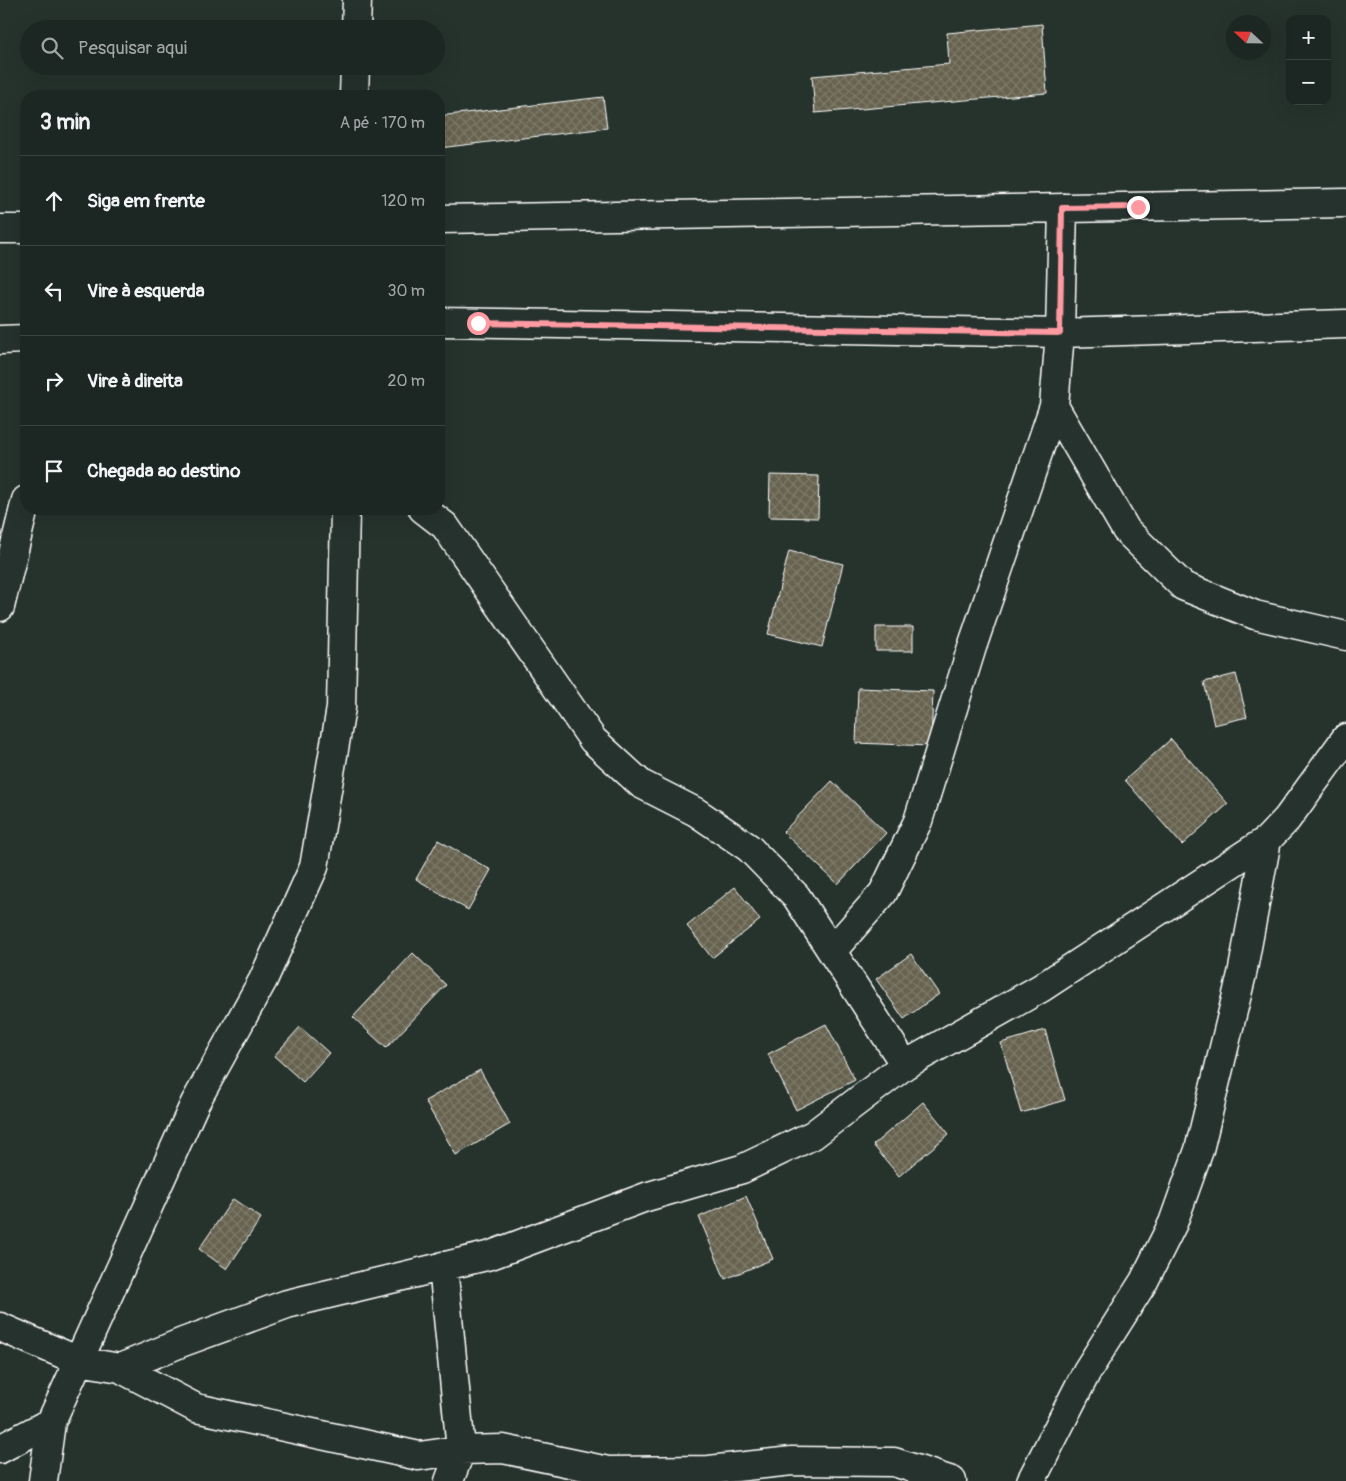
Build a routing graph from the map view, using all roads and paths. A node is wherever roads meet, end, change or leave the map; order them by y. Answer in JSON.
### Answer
{"nodes":[{"id":1,"x":357,"y":0,"type":"edge"},
{"id":2,"x":356,"y":20,"type":"edge"},
{"id":3,"x":355,"y":75,"type":"edge"},
{"id":4,"x":354,"y":90,"type":"edge"},
{"id":5,"x":1346,"y":204,"type":"edge"},
{"id":6,"x":1062,"y":208,"type":"junction"},
{"id":7,"x":445,"y":220,"type":"edge"},
{"id":8,"x":0,"y":229,"type":"edge"},
{"id":9,"x":20,"y":229,"type":"edge"},
{"id":10,"x":445,"y":322,"type":"edge"},
{"id":11,"x":1346,"y":324,"type":"edge"},
{"id":12,"x":1060,"y":333,"type":"junction"},
{"id":13,"x":20,"y":339,"type":"edge"},
{"id":14,"x":0,"y":340,"type":"edge"},
{"id":15,"x":1054,"y":406,"type":"junction"},
{"id":16,"x":23,"y":515,"type":"edge"},
{"id":17,"x":345,"y":515,"type":"edge"},
{"id":18,"x":430,"y":515,"type":"edge"},
{"id":19,"x":0,"y":607,"type":"edge"},
{"id":20,"x":1346,"y":636,"type":"edge"},
{"id":21,"x":1346,"y":738,"type":"edge"},
{"id":22,"x":1267,"y":840,"type":"junction"},
{"id":23,"x":832,"y":950,"type":"junction"},
{"id":24,"x":905,"y":1065,"type":"junction"},
{"id":25,"x":443,"y":1266,"type":"junction"},
{"id":26,"x":0,"y":1327,"type":"edge"},
{"id":27,"x":79,"y":1361,"type":"junction"},
{"id":28,"x":120,"y":1368,"type":"junction"},
{"id":29,"x":51,"y":1422,"type":"junction"},
{"id":30,"x":0,"y":1449,"type":"edge"},
{"id":31,"x":461,"y":1450,"type":"junction"},
{"id":32,"x":790,"y":1471,"type":"edge"},
{"id":33,"x":43,"y":1481,"type":"edge"},
{"id":34,"x":449,"y":1481,"type":"edge"},
{"id":35,"x":952,"y":1481,"type":"edge"},
{"id":36,"x":1031,"y":1481,"type":"edge"}],
"edges":[{"from":1,"to":2,"type":"street"},
{"from":3,"to":4,"type":"street"},
{"from":5,"to":6,"type":"street"},
{"from":6,"to":7,"type":"street"},
{"from":6,"to":12,"type":"street"},
{"from":8,"to":9,"type":"street"},
{"from":10,"to":12,"type":"street"},
{"from":11,"to":12,"type":"street"},
{"from":12,"to":15,"type":"street"},
{"from":13,"to":14,"type":"street"},
{"from":15,"to":20,"type":"street"},
{"from":15,"to":23,"type":"street"},
{"from":16,"to":19,"type":"street"},
{"from":17,"to":27,"type":"street"},
{"from":18,"to":23,"type":"street"},
{"from":21,"to":22,"type":"street"},
{"from":22,"to":24,"type":"street"},
{"from":22,"to":36,"type":"street"},
{"from":23,"to":24,"type":"street"},
{"from":24,"to":25,"type":"street"},
{"from":25,"to":28,"type":"street"},
{"from":25,"to":31,"type":"street"},
{"from":26,"to":27,"type":"street"},
{"from":27,"to":28,"type":"street"},
{"from":27,"to":29,"type":"street"},
{"from":28,"to":31,"type":"street"},
{"from":29,"to":30,"type":"street"},
{"from":29,"to":33,"type":"street"},
{"from":31,"to":32,"type":"street"},
{"from":31,"to":34,"type":"street"},
{"from":32,"to":35,"type":"street"}]}
